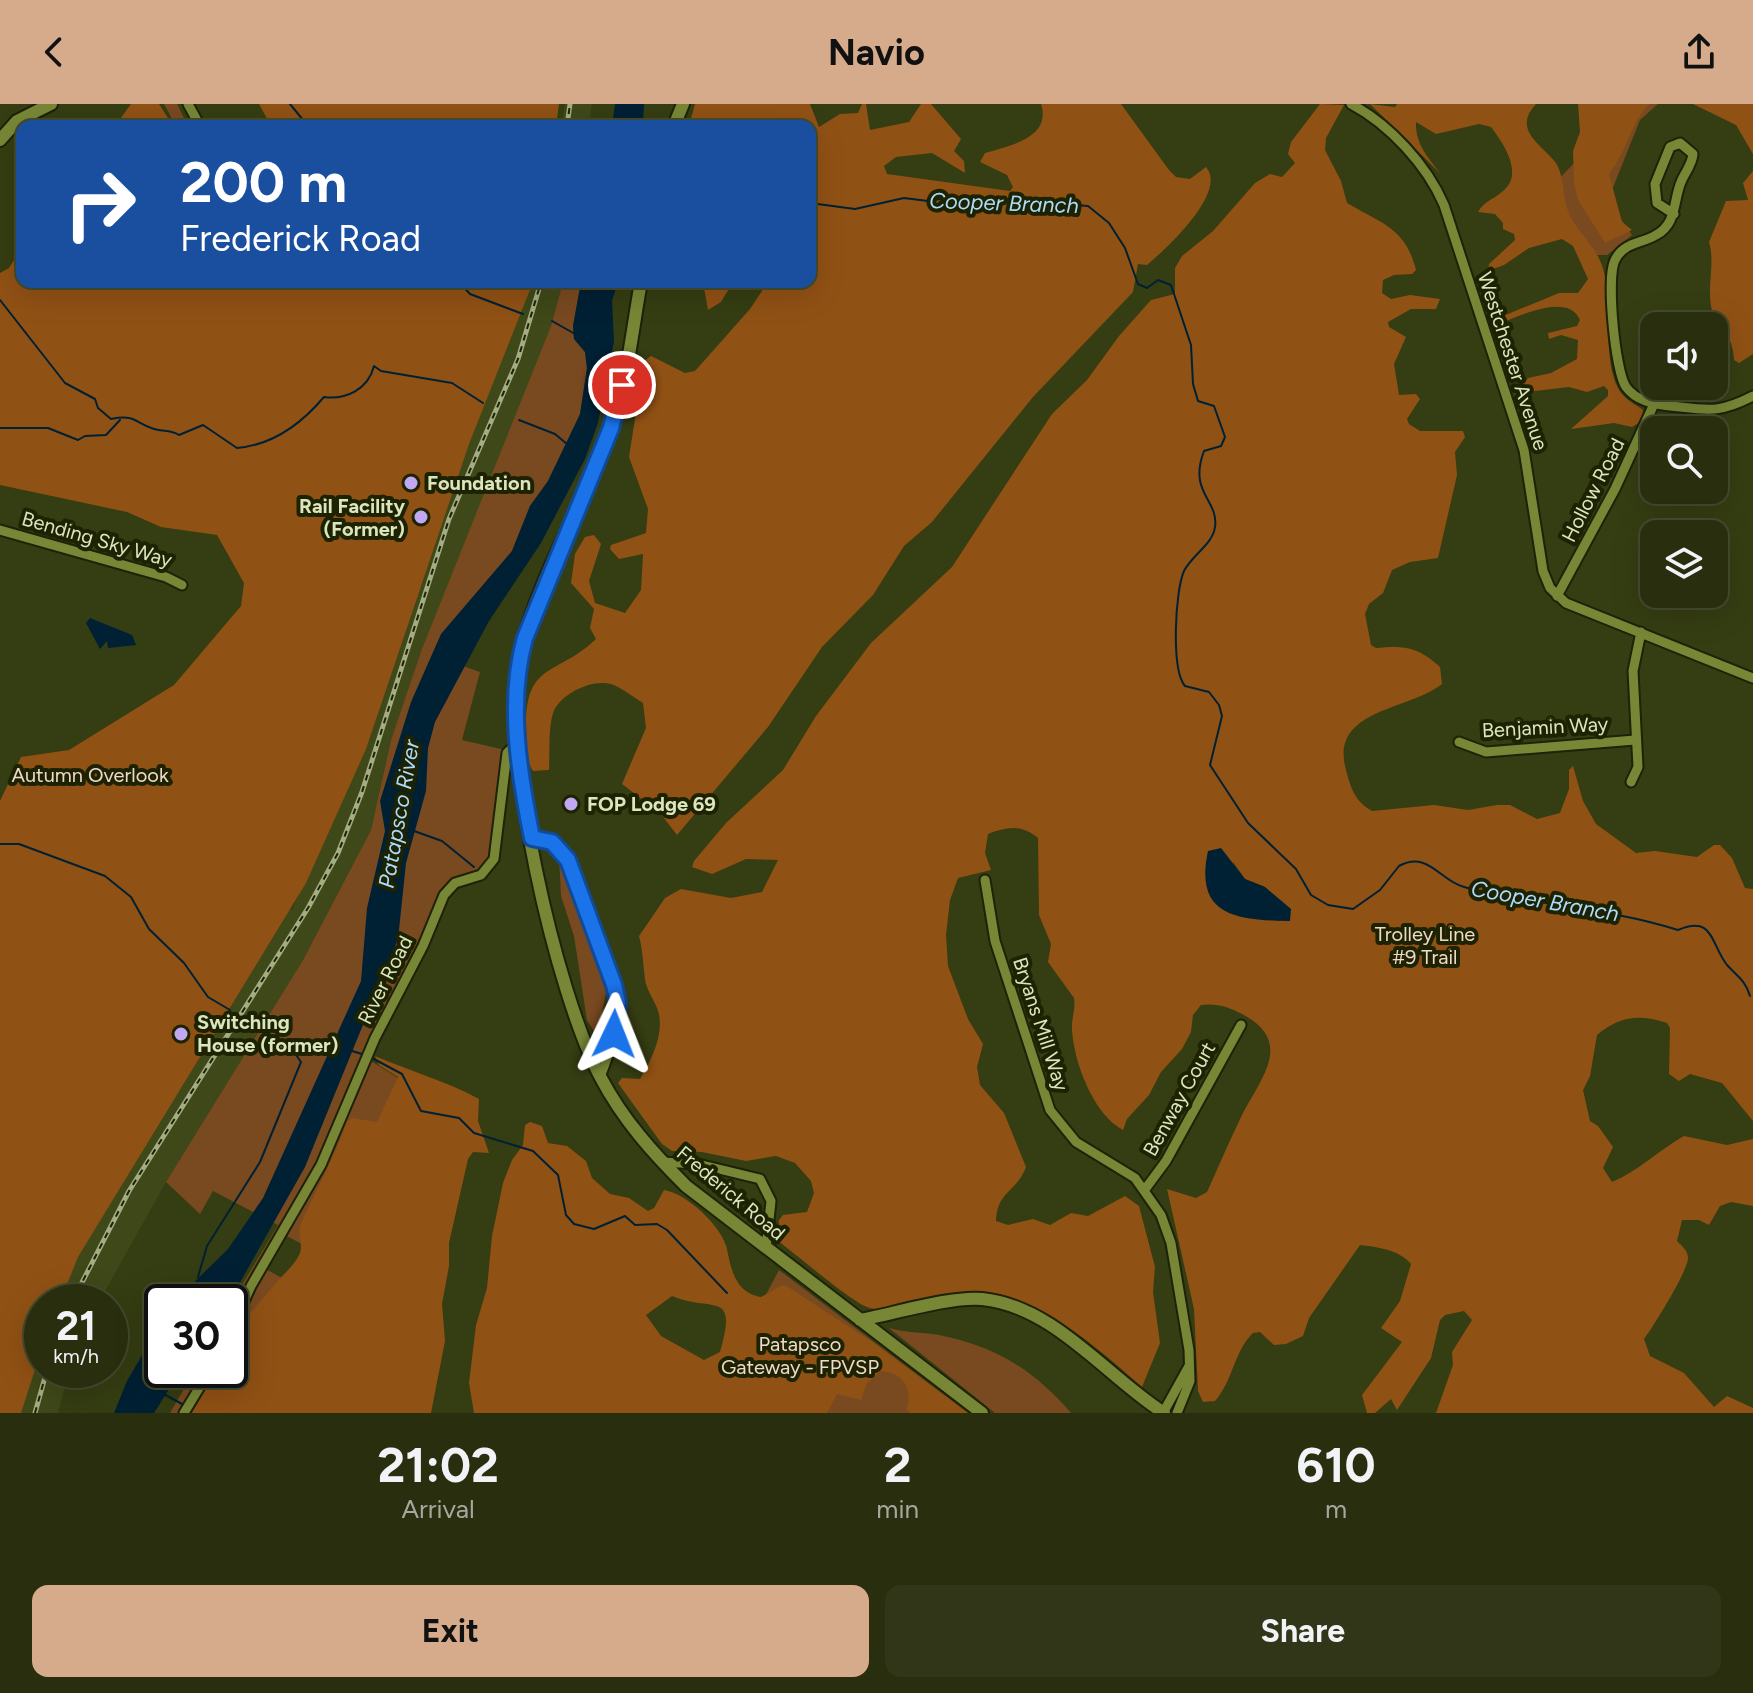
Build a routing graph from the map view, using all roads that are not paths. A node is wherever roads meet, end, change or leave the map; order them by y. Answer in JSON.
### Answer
{"nodes":[{"id":1,"x":51,"y":104,"type":"edge"},
{"id":2,"x":1351,"y":104,"type":"edge"},
{"id":3,"x":19,"y":120,"type":"edge"},
{"id":4,"x":16,"y":122,"type":"edge"},
{"id":5,"x":0,"y":140,"type":"edge"},
{"id":6,"x":1674,"y":214,"type":"junction"},
{"id":7,"x":640,"y":288,"type":"edge"},
{"id":8,"x":1753,"y":387,"type":"edge"},
{"id":9,"x":1753,"y":396,"type":"edge"},
{"id":10,"x":1654,"y":404,"type":"junction"},
{"id":11,"x":1740,"y":404,"type":"junction"},
{"id":12,"x":0,"y":530,"type":"edge"},
{"id":13,"x":182,"y":585,"type":"dead end"},
{"id":14,"x":1557,"y":596,"type":"junction"},
{"id":15,"x":1641,"y":632,"type":"junction"},
{"id":16,"x":1753,"y":678,"type":"edge"},
{"id":17,"x":1635,"y":740,"type":"junction"},
{"id":18,"x":1459,"y":742,"type":"dead end"},
{"id":19,"x":517,"y":743,"type":"junction"},
{"id":20,"x":1631,"y":782,"type":"dead end"},
{"id":21,"x":532,"y":838,"type":"junction"},
{"id":22,"x":985,"y":880,"type":"dead end"},
{"id":23,"x":1241,"y":1025,"type":"dead end"},
{"id":24,"x":600,"y":1077,"type":"junction"},
{"id":25,"x":661,"y":1162,"type":"junction"},
{"id":26,"x":1146,"y":1188,"type":"junction"},
{"id":27,"x":766,"y":1248,"type":"junction"},
{"id":28,"x":248,"y":1293,"type":"edge"},
{"id":29,"x":860,"y":1320,"type":"junction"},
{"id":30,"x":1189,"y":1366,"type":"junction"},
{"id":31,"x":199,"y":1388,"type":"edge"},
{"id":32,"x":184,"y":1413,"type":"edge"},
{"id":33,"x":982,"y":1413,"type":"edge"},
{"id":34,"x":1163,"y":1413,"type":"edge"},
{"id":35,"x":1177,"y":1413,"type":"edge"}],
"edges":[{"from":1,"to":3,"type":"main road"},
{"from":2,"to":14,"type":"street","name":"Westchester Avenue"},
{"from":4,"to":5,"type":"main road"},
{"from":6,"to":6,"type":"street"},
{"from":6,"to":10,"type":"street"},
{"from":7,"to":19,"type":"main road","name":"Frederick Road"},
{"from":8,"to":11,"type":"street"},
{"from":9,"to":11,"type":"street"},
{"from":10,"to":11,"type":"street"},
{"from":10,"to":14,"type":"street","name":"Hollow Road"},
{"from":12,"to":13,"type":"street","name":"Bending Sky Way"},
{"from":14,"to":15,"type":"street"},
{"from":15,"to":16,"type":"street"},
{"from":15,"to":17,"type":"street"},
{"from":17,"to":18,"type":"street","name":"Benjamin Way"},
{"from":17,"to":20,"type":"street"},
{"from":19,"to":21,"type":"main road","name":"Frederick Road"},
{"from":19,"to":28,"type":"street","name":"River Road"},
{"from":21,"to":24,"type":"main road","name":"Frederick Road"},
{"from":21,"to":24,"type":"street"},
{"from":22,"to":26,"type":"street","name":"Bryans Mill Way"},
{"from":23,"to":26,"type":"street","name":"Benway Court"},
{"from":24,"to":25,"type":"main road","name":"Frederick Road"},
{"from":25,"to":27,"type":"main road","name":"Frederick Road"},
{"from":25,"to":27,"type":"street"},
{"from":26,"to":30,"type":"street","name":"Bryans Mill Way"},
{"from":27,"to":29,"type":"main road","name":"Frederick Road"},
{"from":29,"to":33,"type":"main road","name":"Frederick Road"},
{"from":29,"to":34,"type":"main road"},
{"from":30,"to":34,"type":"street"},
{"from":30,"to":35,"type":"street","name":"Bryans Mill Way"},
{"from":31,"to":32,"type":"street"}]}
